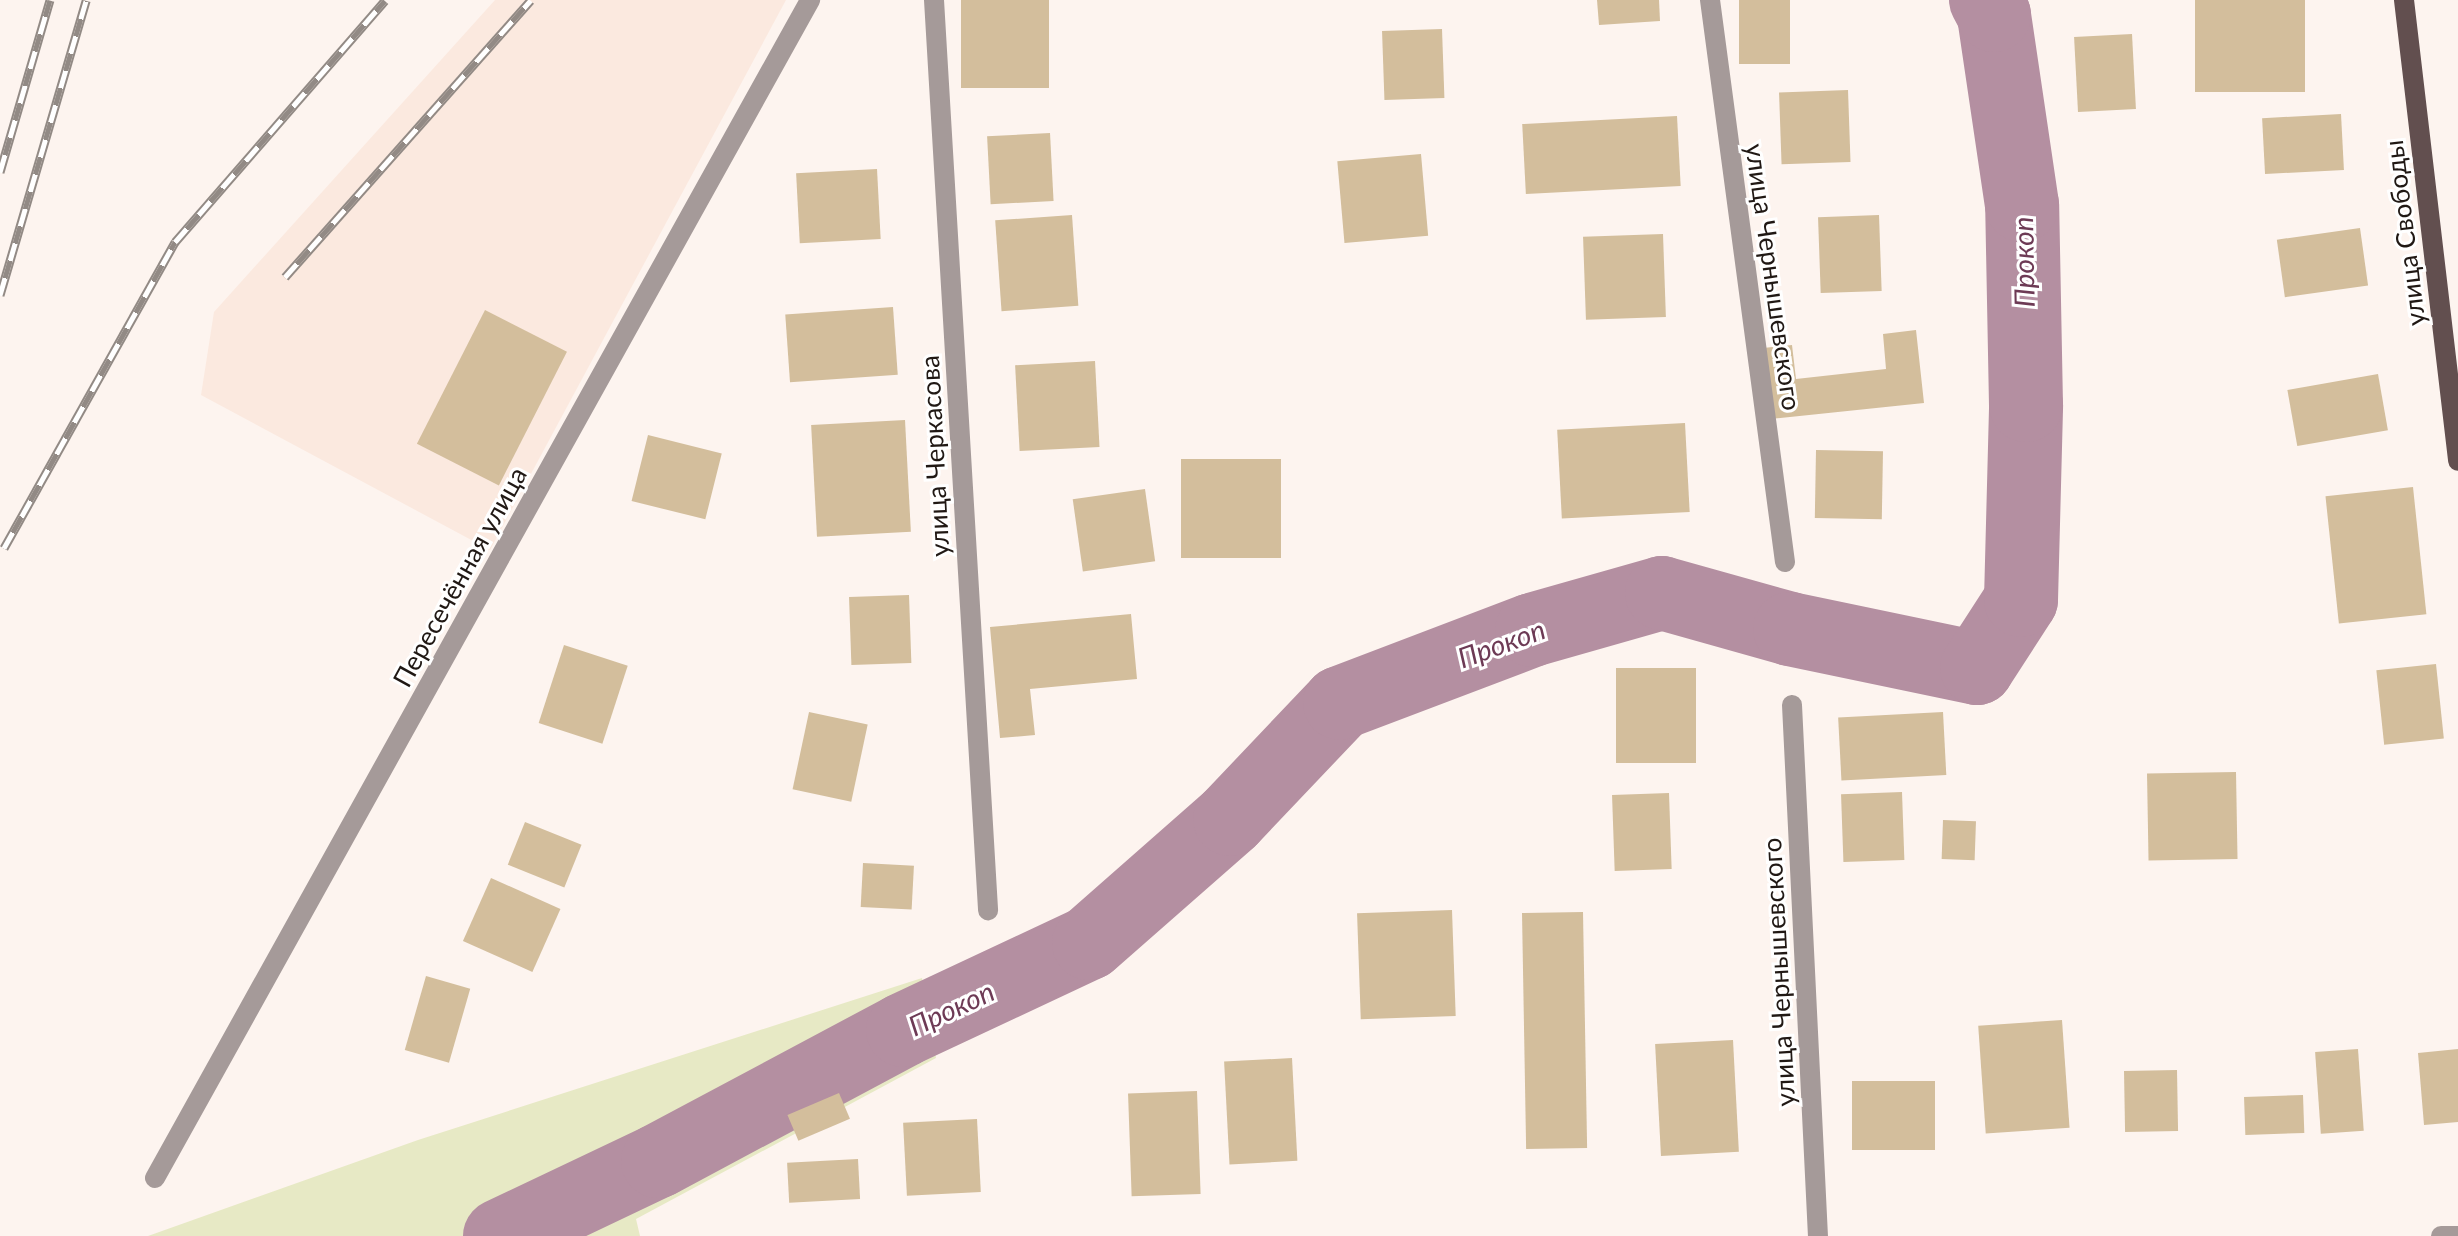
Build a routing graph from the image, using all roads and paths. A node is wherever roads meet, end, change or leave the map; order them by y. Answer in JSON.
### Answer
{"nodes":[{"id":1,"x":810,"y":0,"type":"edge"},
{"id":2,"x":934,"y":0,"type":"edge"},
{"id":3,"x":1710,"y":0,"type":"edge"},
{"id":4,"x":2404,"y":0,"type":"edge"},
{"id":5,"x":2458,"y":461,"type":"edge"},
{"id":6,"x":1785,"y":562,"type":"dead end"},
{"id":7,"x":1792,"y":705,"type":"dead end"},
{"id":8,"x":988,"y":910,"type":"dead end"},
{"id":9,"x":155,"y":1178,"type":"dead end"},
{"id":10,"x":1818,"y":1236,"type":"edge"},
{"id":11,"x":2441,"y":1236,"type":"edge"},
{"id":12,"x":2458,"y":1236,"type":"edge"}],
"edges":[{"from":1,"to":9,"type":"street","name":"Пересечённая улица"},
{"from":2,"to":8,"type":"street","name":"улица Черкасова"},
{"from":3,"to":6,"type":"street","name":"улица Чернышевского"},
{"from":4,"to":5,"type":"main road","name":"улица Свободы"},
{"from":7,"to":10,"type":"street","name":"улица Чернышевского"},
{"from":11,"to":12,"type":"street"}]}
